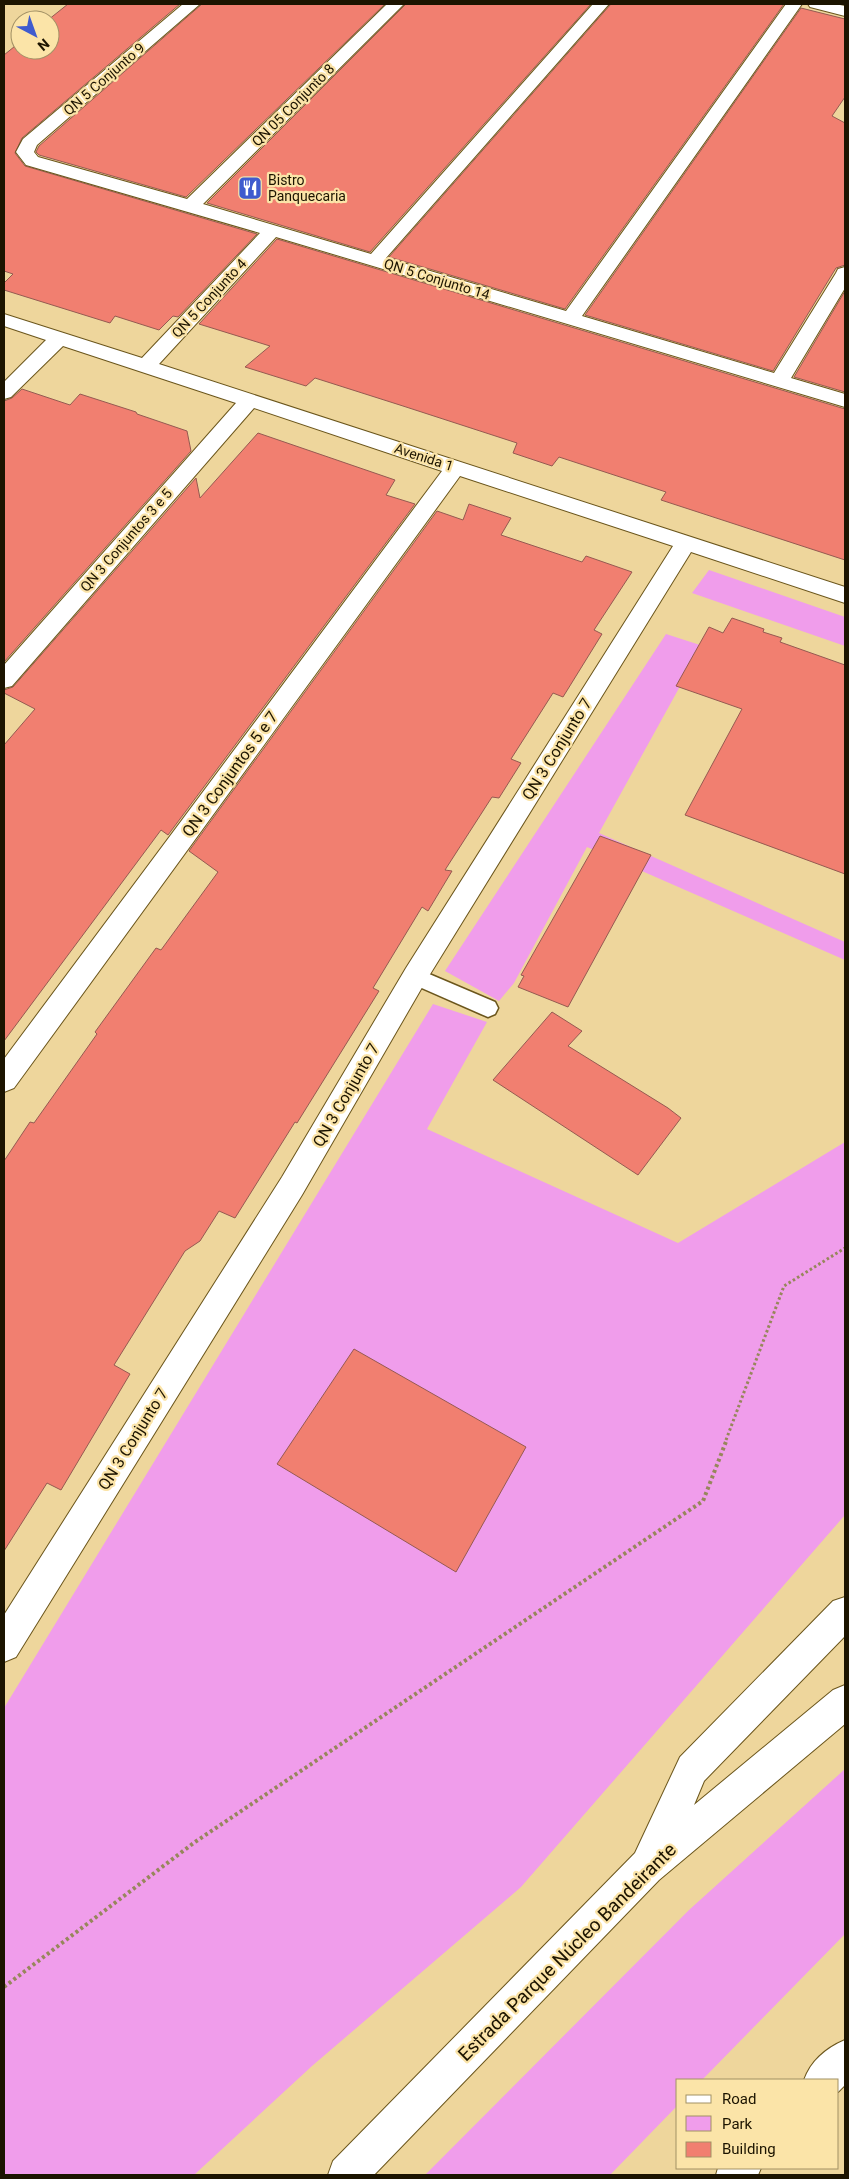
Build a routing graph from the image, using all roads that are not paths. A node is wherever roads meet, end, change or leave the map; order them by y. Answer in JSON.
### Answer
{"nodes":[{"id":1,"x":192,"y":4,"type":"edge"},
{"id":2,"x":396,"y":4,"type":"edge"},
{"id":3,"x":600,"y":4,"type":"edge"},
{"id":4,"x":794,"y":4,"type":"edge"},
{"id":5,"x":816,"y":4,"type":"edge"},
{"id":6,"x":845,"y":11,"type":"edge"},
{"id":7,"x":28,"y":159,"type":"joint"},
{"id":8,"x":191,"y":206,"type":"junction"},
{"id":9,"x":273,"y":230,"type":"junction"},
{"id":10,"x":374,"y":261,"type":"junction"},
{"id":11,"x":845,"y":273,"type":"edge"},
{"id":12,"x":570,"y":319,"type":"junction"},
{"id":13,"x":4,"y":320,"type":"edge"},
{"id":14,"x":59,"y":338,"type":"junction"},
{"id":15,"x":145,"y":367,"type":"junction"},
{"id":16,"x":779,"y":381,"type":"junction"},
{"id":17,"x":4,"y":392,"type":"edge"},
{"id":18,"x":249,"y":401,"type":"junction"},
{"id":19,"x":845,"y":401,"type":"edge"},
{"id":20,"x":456,"y":467,"type":"junction"},
{"id":21,"x":686,"y":543,"type":"junction"},
{"id":22,"x":845,"y":595,"type":"edge"},
{"id":23,"x":4,"y":680,"type":"edge"},
{"id":24,"x":415,"y":976,"type":"junction"},
{"id":25,"x":488,"y":1008,"type":"dead end"},
{"id":26,"x":4,"y":1080,"type":"edge"},
{"id":27,"x":845,"y":1613,"type":"edge"},
{"id":28,"x":4,"y":1646,"type":"edge"},
{"id":29,"x":845,"y":1702,"type":"edge"},
{"id":30,"x":646,"y":1867,"type":"junction"},
{"id":31,"x":845,"y":2059,"type":"edge"},
{"id":32,"x":824,"y":2079,"type":"edge"},
{"id":33,"x":347,"y":2175,"type":"edge"}],
"edges":[{"from":1,"to":7,"type":"main road","name":"QN 5 Conjunto 9"},
{"from":2,"to":8,"type":"main road","name":"QN 05 Conjunto 8"},
{"from":3,"to":10,"type":"main road"},
{"from":4,"to":12,"type":"main road"},
{"from":5,"to":6,"type":"main road"},
{"from":7,"to":8,"type":"main road","name":"QN 5 Conjunto 14"},
{"from":8,"to":9,"type":"main road","name":"QN 5 Conjunto 14"},
{"from":9,"to":10,"type":"main road","name":"QN 5 Conjunto 14"},
{"from":9,"to":15,"type":"main road","name":"QN 5 Conjunto 4"},
{"from":10,"to":12,"type":"main road","name":"QN 5 Conjunto 14"},
{"from":11,"to":16,"type":"main road"},
{"from":12,"to":16,"type":"main road","name":"QN 5 Conjunto 14"},
{"from":13,"to":14,"type":"main road","name":"Avenida 1"},
{"from":14,"to":15,"type":"main road","name":"Avenida 1"},
{"from":14,"to":17,"type":"main road"},
{"from":15,"to":18,"type":"main road","name":"Avenida 1"},
{"from":16,"to":19,"type":"main road","name":"QN 5 Conjunto 14"},
{"from":18,"to":20,"type":"main road","name":"Avenida 1"},
{"from":18,"to":23,"type":"main road","name":"QN 3 Conjuntos 3 e 5"},
{"from":20,"to":21,"type":"main road","name":"Avenida 1"},
{"from":20,"to":26,"type":"main road","name":"QN 3 Conjuntos 5 e 7"},
{"from":21,"to":22,"type":"main road","name":"Avenida 1"},
{"from":21,"to":24,"type":"main road","name":"QN 3 Conjunto 7"},
{"from":24,"to":25,"type":"lane"},
{"from":24,"to":28,"type":"main road","name":"QN 3 Conjunto 7"},
{"from":27,"to":30,"type":"main road"},
{"from":29,"to":30,"type":"main road","name":"Estrada Parque Núcleo Bandeirante"},
{"from":30,"to":33,"type":"main road","name":"Estrada Parque Núcleo Bandeirante"},
{"from":31,"to":32,"type":"main road"}]}
